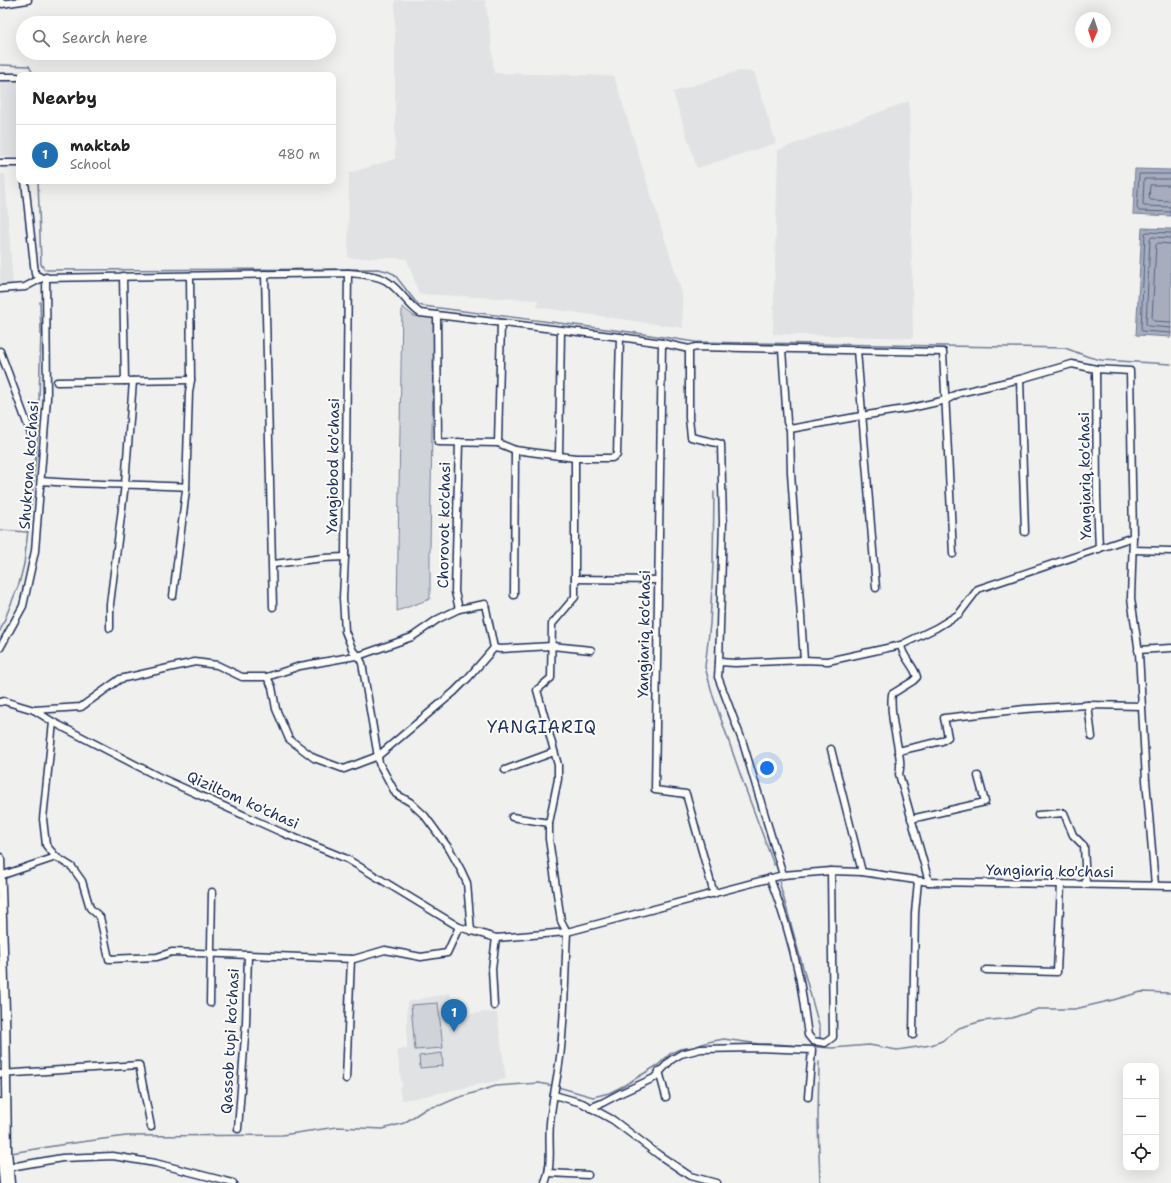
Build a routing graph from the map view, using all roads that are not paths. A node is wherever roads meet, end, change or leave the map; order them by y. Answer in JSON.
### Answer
{"nodes":[{"id":1,"x":0,"y":0,"type":"edge"},
{"id":2,"x":28,"y":0,"type":"edge"},
{"id":3,"x":0,"y":77,"type":"edge"},
{"id":4,"x":16,"y":77,"type":"edge"},
{"id":5,"x":16,"y":162,"type":"edge"},
{"id":6,"x":0,"y":163,"type":"edge"},
{"id":7,"x":25,"y":184,"type":"edge"},
{"id":8,"x":348,"y":273,"type":"junction"},
{"id":9,"x":265,"y":274,"type":"junction"},
{"id":10,"x":123,"y":276,"type":"junction"},
{"id":11,"x":190,"y":276,"type":"junction"},
{"id":12,"x":44,"y":277,"type":"junction"},
{"id":13,"x":0,"y":289,"type":"edge"},
{"id":14,"x":438,"y":315,"type":"junction"},
{"id":15,"x":501,"y":323,"type":"junction"},
{"id":16,"x":562,"y":330,"type":"junction"},
{"id":17,"x":620,"y":337,"type":"junction"},
{"id":18,"x":662,"y":343,"type":"junction"},
{"id":19,"x":689,"y":349,"type":"junction"},
{"id":20,"x":782,"y":349,"type":"junction"},
{"id":21,"x":857,"y":350,"type":"junction"},
{"id":22,"x":0,"y":351,"type":"edge"},
{"id":23,"x":1096,"y":369,"type":"junction"},
{"id":24,"x":1020,"y":379,"type":"junction"},
{"id":25,"x":191,"y":380,"type":"junction"},
{"id":26,"x":125,"y":381,"type":"junction"},
{"id":27,"x":133,"y":381,"type":"junction"},
{"id":28,"x":57,"y":382,"type":"dead end"},
{"id":29,"x":946,"y":400,"type":"junction"},
{"id":30,"x":861,"y":416,"type":"junction"},
{"id":31,"x":790,"y":430,"type":"junction"},
{"id":32,"x":30,"y":434,"type":"dead end"},
{"id":33,"x":459,"y":442,"type":"junction"},
{"id":34,"x":498,"y":443,"type":"junction"},
{"id":35,"x":515,"y":450,"type":"junction"},
{"id":36,"x":559,"y":456,"type":"junction"},
{"id":37,"x":575,"y":458,"type":"junction"},
{"id":38,"x":41,"y":481,"type":"junction"},
{"id":39,"x":125,"y":484,"type":"junction"},
{"id":40,"x":186,"y":487,"type":"junction"},
{"id":41,"x":1025,"y":532,"type":"dead end"},
{"id":42,"x":1133,"y":537,"type":"junction"},
{"id":43,"x":1099,"y":550,"type":"junction"},
{"id":44,"x":1133,"y":550,"type":"junction"},
{"id":45,"x":1171,"y":551,"type":"edge"},
{"id":46,"x":953,"y":554,"type":"dead end"},
{"id":47,"x":345,"y":557,"type":"junction"},
{"id":48,"x":272,"y":564,"type":"junction"},
{"id":49,"x":575,"y":579,"type":"junction"},
{"id":50,"x":658,"y":580,"type":"junction"},
{"id":51,"x":876,"y":588,"type":"dead end"},
{"id":52,"x":173,"y":596,"type":"dead end"},
{"id":53,"x":514,"y":596,"type":"dead end"},
{"id":54,"x":273,"y":607,"type":"dead end"},
{"id":55,"x":458,"y":609,"type":"junction"},
{"id":56,"x":110,"y":628,"type":"dead end"},
{"id":57,"x":901,"y":645,"type":"junction"},
{"id":58,"x":552,"y":646,"type":"junction"},
{"id":59,"x":0,"y":648,"type":"edge"},
{"id":60,"x":494,"y":648,"type":"junction"},
{"id":61,"x":1171,"y":648,"type":"edge"},
{"id":62,"x":591,"y":650,"type":"dead end"},
{"id":63,"x":1138,"y":650,"type":"junction"},
{"id":64,"x":358,"y":655,"type":"junction"},
{"id":65,"x":804,"y":660,"type":"junction"},
{"id":66,"x":720,"y":662,"type":"junction"},
{"id":67,"x":267,"y":677,"type":"junction"},
{"id":68,"x":0,"y":702,"type":"edge"},
{"id":69,"x":1088,"y":705,"type":"junction"},
{"id":70,"x":1142,"y":706,"type":"junction"},
{"id":71,"x":34,"y":710,"type":"junction"},
{"id":72,"x":53,"y":722,"type":"junction"},
{"id":73,"x":1092,"y":736,"type":"dead end"},
{"id":74,"x":831,"y":749,"type":"dead end"},
{"id":75,"x":898,"y":751,"type":"junction"},
{"id":76,"x":554,"y":752,"type":"junction"},
{"id":77,"x":378,"y":756,"type":"junction"},
{"id":78,"x":505,"y":770,"type":"dead end"},
{"id":79,"x":978,"y":776,"type":"dead end"},
{"id":80,"x":1038,"y":815,"type":"dead end"},
{"id":81,"x":512,"y":817,"type":"dead end"},
{"id":82,"x":911,"y":819,"type":"junction"},
{"id":83,"x":549,"y":823,"type":"junction"},
{"id":84,"x":56,"y":857,"type":"junction"},
{"id":85,"x":0,"y":858,"type":"edge"},
{"id":86,"x":831,"y":871,"type":"junction"},
{"id":87,"x":862,"y":872,"type":"junction"},
{"id":88,"x":784,"y":874,"type":"junction"},
{"id":89,"x":0,"y":876,"type":"edge"},
{"id":90,"x":770,"y":878,"type":"junction"},
{"id":91,"x":918,"y":881,"type":"junction"},
{"id":92,"x":928,"y":882,"type":"junction"},
{"id":93,"x":1061,"y":884,"type":"junction"},
{"id":94,"x":1086,"y":884,"type":"junction"},
{"id":95,"x":1155,"y":885,"type":"junction"},
{"id":96,"x":1171,"y":886,"type":"edge"},
{"id":97,"x":212,"y":892,"type":"dead end"},
{"id":98,"x":714,"y":894,"type":"junction"},
{"id":99,"x":459,"y":927,"type":"junction"},
{"id":100,"x":1,"y":928,"type":"edge"},
{"id":101,"x":472,"y":931,"type":"junction"},
{"id":102,"x":567,"y":932,"type":"junction"},
{"id":103,"x":496,"y":938,"type":"junction"},
{"id":104,"x":210,"y":954,"type":"junction"},
{"id":105,"x":248,"y":956,"type":"junction"},
{"id":106,"x":351,"y":959,"type":"junction"},
{"id":107,"x":986,"y":970,"type":"dead end"},
{"id":108,"x":210,"y":1003,"type":"dead end"},
{"id":109,"x":494,"y":1006,"type":"dead end"},
{"id":110,"x":913,"y":1034,"type":"dead end"},
{"id":111,"x":659,"y":1071,"type":"junction"},
{"id":112,"x":3,"y":1074,"type":"edge"},
{"id":113,"x":346,"y":1079,"type":"dead end"},
{"id":114,"x":554,"y":1095,"type":"junction"},
{"id":115,"x":666,"y":1097,"type":"dead end"},
{"id":116,"x":808,"y":1097,"type":"dead end"},
{"id":117,"x":0,"y":1103,"type":"edge"},
{"id":118,"x":590,"y":1108,"type":"junction"},
{"id":119,"x":151,"y":1127,"type":"dead end"},
{"id":120,"x":238,"y":1129,"type":"dead end"},
{"id":121,"x":4,"y":1151,"type":"edge"},
{"id":122,"x":4,"y":1172,"type":"edge"},
{"id":123,"x":549,"y":1173,"type":"junction"},
{"id":124,"x":588,"y":1175,"type":"dead end"},
{"id":125,"x":690,"y":1176,"type":"junction"},
{"id":126,"x":4,"y":1183,"type":"edge"},
{"id":127,"x":10,"y":1183,"type":"edge"},
{"id":128,"x":233,"y":1183,"type":"edge"},
{"id":129,"x":545,"y":1183,"type":"edge"},
{"id":130,"x":688,"y":1183,"type":"edge"},
{"id":131,"x":716,"y":1183,"type":"edge"}],
"edges":[{"from":1,"to":2,"type":"street"},
{"from":3,"to":4,"type":"street"},
{"from":5,"to":6,"type":"street"},
{"from":7,"to":12,"type":"street"},
{"from":8,"to":9,"type":"street"},
{"from":8,"to":14,"type":"street"},
{"from":8,"to":47,"type":"street","name":"Yangiobod ko'chasi"},
{"from":9,"to":11,"type":"street"},
{"from":9,"to":48,"type":"street"},
{"from":10,"to":11,"type":"street"},
{"from":10,"to":12,"type":"street"},
{"from":10,"to":26,"type":"street"},
{"from":11,"to":25,"type":"street"},
{"from":12,"to":13,"type":"street"},
{"from":12,"to":38,"type":"street","name":"Shukrona ko'chasi"},
{"from":14,"to":15,"type":"street"},
{"from":14,"to":33,"type":"street","name":"Chorovot ko'chasi"},
{"from":15,"to":16,"type":"street"},
{"from":15,"to":34,"type":"street"},
{"from":16,"to":17,"type":"street"},
{"from":16,"to":36,"type":"street"},
{"from":17,"to":18,"type":"street"},
{"from":17,"to":37,"type":"street"},
{"from":18,"to":19,"type":"street"},
{"from":18,"to":50,"type":"street","name":"Yangiariq ko'chasi"},
{"from":19,"to":20,"type":"street"},
{"from":19,"to":66,"type":"street"},
{"from":20,"to":21,"type":"street"},
{"from":20,"to":31,"type":"street"},
{"from":21,"to":29,"type":"street"},
{"from":21,"to":30,"type":"street"},
{"from":22,"to":32,"type":"street","name":"Shukrona ko'chasi"},
{"from":23,"to":24,"type":"street"},
{"from":23,"to":42,"type":"street"},
{"from":23,"to":43,"type":"street","name":"Yangiariq ko'chasi"},
{"from":24,"to":29,"type":"street"},
{"from":24,"to":41,"type":"street"},
{"from":25,"to":27,"type":"street"},
{"from":25,"to":40,"type":"street"},
{"from":26,"to":27,"type":"street"},
{"from":26,"to":28,"type":"street"},
{"from":27,"to":39,"type":"street"},
{"from":29,"to":30,"type":"street"},
{"from":29,"to":46,"type":"street"},
{"from":30,"to":31,"type":"street"},
{"from":30,"to":51,"type":"street"},
{"from":31,"to":65,"type":"street"},
{"from":33,"to":34,"type":"street"},
{"from":33,"to":55,"type":"street","name":"Chorovot ko'chasi"},
{"from":34,"to":35,"type":"street"},
{"from":35,"to":36,"type":"street"},
{"from":35,"to":53,"type":"street"},
{"from":36,"to":37,"type":"street"},
{"from":37,"to":49,"type":"street"},
{"from":38,"to":39,"type":"street"},
{"from":38,"to":59,"type":"street","name":"Shukrona ko'chasi"},
{"from":39,"to":40,"type":"street"},
{"from":39,"to":56,"type":"street"},
{"from":40,"to":52,"type":"street"},
{"from":42,"to":43,"type":"street"},
{"from":42,"to":44,"type":"street"},
{"from":43,"to":57,"type":"street","name":"Yangiariq ko'chasi"},
{"from":44,"to":45,"type":"street"},
{"from":44,"to":63,"type":"street"},
{"from":47,"to":48,"type":"street"},
{"from":47,"to":64,"type":"street","name":"Yangiobod ko'chasi"},
{"from":48,"to":54,"type":"street"},
{"from":49,"to":50,"type":"street"},
{"from":49,"to":58,"type":"street"},
{"from":50,"to":98,"type":"street","name":"Yangiariq ko'chasi"},
{"from":55,"to":60,"type":"street"},
{"from":55,"to":64,"type":"street"},
{"from":57,"to":65,"type":"street","name":"Yangiariq ko'chasi"},
{"from":57,"to":75,"type":"street"},
{"from":58,"to":60,"type":"street"},
{"from":58,"to":62,"type":"street"},
{"from":58,"to":76,"type":"street"},
{"from":60,"to":77,"type":"street"},
{"from":61,"to":63,"type":"street"},
{"from":63,"to":70,"type":"street"},
{"from":64,"to":67,"type":"street"},
{"from":64,"to":77,"type":"street"},
{"from":65,"to":66,"type":"street","name":"Yangiariq ko'chasi"},
{"from":66,"to":88,"type":"street"},
{"from":67,"to":71,"type":"street"},
{"from":67,"to":77,"type":"street"},
{"from":68,"to":71,"type":"street","name":"Qiziltom ko'chasi"},
{"from":69,"to":70,"type":"street"},
{"from":69,"to":73,"type":"street"},
{"from":69,"to":75,"type":"street"},
{"from":70,"to":95,"type":"street"},
{"from":71,"to":72,"type":"street","name":"Qiziltom ko'chasi"},
{"from":72,"to":84,"type":"street","name":"Qassob tupi ko'chasi"},
{"from":72,"to":99,"type":"street","name":"Qiziltom ko'chasi"},
{"from":74,"to":87,"type":"street"},
{"from":75,"to":82,"type":"street"},
{"from":76,"to":78,"type":"street"},
{"from":76,"to":83,"type":"street"},
{"from":77,"to":101,"type":"street"},
{"from":79,"to":82,"type":"street"},
{"from":80,"to":94,"type":"street"},
{"from":81,"to":83,"type":"street"},
{"from":82,"to":92,"type":"street"},
{"from":83,"to":102,"type":"street"},
{"from":84,"to":89,"type":"street"},
{"from":84,"to":104,"type":"street","name":"Qassob tupi ko'chasi"},
{"from":85,"to":89,"type":"main road"},
{"from":86,"to":87,"type":"street","name":"Yangiariq ko'chasi"},
{"from":86,"to":88,"type":"street","name":"Yangiariq ko'chasi"},
{"from":86,"to":90,"type":"street"},
{"from":87,"to":91,"type":"street","name":"Yangiariq ko'chasi"},
{"from":88,"to":90,"type":"street","name":"Yangiariq ko'chasi"},
{"from":89,"to":100,"type":"main road"},
{"from":90,"to":98,"type":"street"},
{"from":91,"to":92,"type":"street","name":"Yangiariq ko'chasi"},
{"from":91,"to":110,"type":"street"},
{"from":92,"to":93,"type":"street","name":"Yangiariq ko'chasi"},
{"from":93,"to":94,"type":"street","name":"Yangiariq ko'chasi"},
{"from":93,"to":107,"type":"street"},
{"from":94,"to":95,"type":"street","name":"Yangiariq ko'chasi"},
{"from":95,"to":96,"type":"street","name":"Yangiariq ko'chasi"},
{"from":97,"to":104,"type":"street"},
{"from":98,"to":102,"type":"street"},
{"from":99,"to":101,"type":"street","name":"Qiziltom ko'chasi"},
{"from":99,"to":106,"type":"street","name":"Qassob tupi ko'chasi"},
{"from":100,"to":112,"type":"main road"},
{"from":101,"to":103,"type":"street","name":"Qiziltom ko'chasi"},
{"from":102,"to":103,"type":"street"},
{"from":102,"to":114,"type":"street"},
{"from":103,"to":109,"type":"street"},
{"from":104,"to":105,"type":"street","name":"Qassob tupi ko'chasi"},
{"from":104,"to":108,"type":"street"},
{"from":105,"to":106,"type":"street","name":"Qassob tupi ko'chasi"},
{"from":105,"to":120,"type":"street","name":"Qassob tupi ko'chasi"},
{"from":106,"to":113,"type":"street"},
{"from":111,"to":115,"type":"street"},
{"from":111,"to":116,"type":"street"},
{"from":111,"to":118,"type":"street"},
{"from":112,"to":119,"type":"street"},
{"from":112,"to":121,"type":"main road"},
{"from":114,"to":118,"type":"street"},
{"from":114,"to":123,"type":"street"},
{"from":117,"to":121,"type":"main road"},
{"from":118,"to":125,"type":"street"},
{"from":121,"to":122,"type":"main road"},
{"from":122,"to":126,"type":"main road"},
{"from":122,"to":127,"type":"main road"},
{"from":122,"to":128,"type":"street"},
{"from":123,"to":124,"type":"street"},
{"from":123,"to":129,"type":"street"},
{"from":125,"to":130,"type":"street"},
{"from":125,"to":131,"type":"street"}]}
